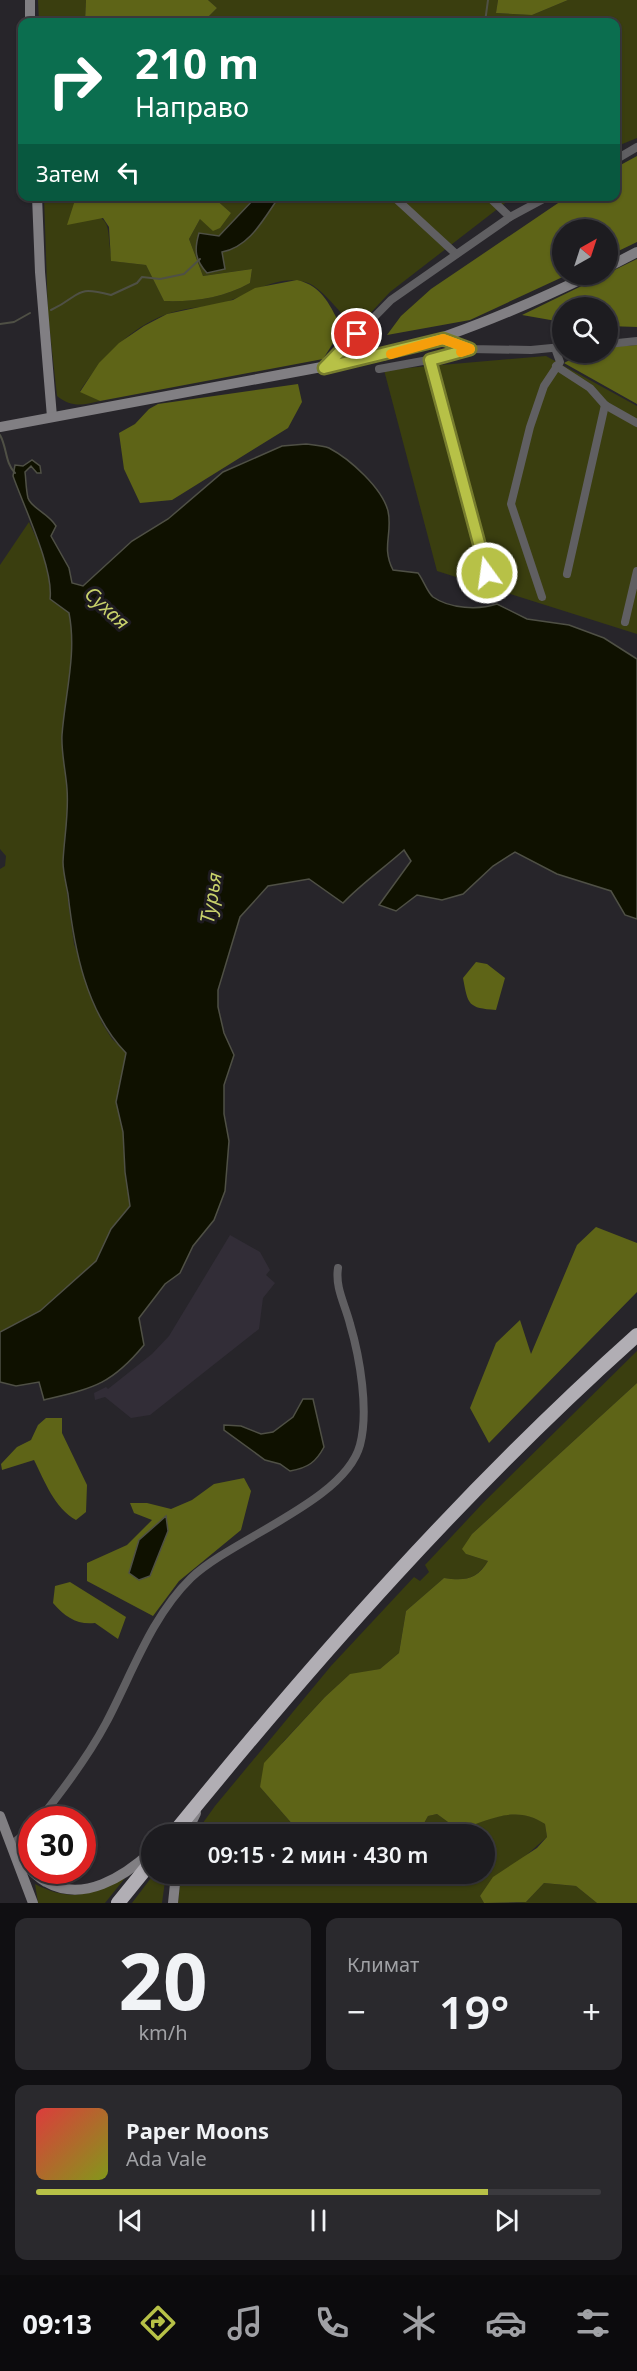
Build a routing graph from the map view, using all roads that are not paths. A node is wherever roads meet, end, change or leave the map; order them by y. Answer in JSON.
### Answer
{"nodes":[{"id":1,"x":30,"y":0,"type":"edge"},
{"id":2,"x":30,"y":18,"type":"edge"},
{"id":3,"x":637,"y":147,"type":"edge"},
{"id":4,"x":620,"y":157,"type":"edge"},
{"id":5,"x":37,"y":201,"type":"edge"},
{"id":6,"x":398,"y":201,"type":"edge"},
{"id":7,"x":493,"y":201,"type":"edge"},
{"id":8,"x":540,"y":201,"type":"edge"},
{"id":9,"x":510,"y":217,"type":"junction"},
{"id":10,"x":637,"y":252,"type":"edge"},
{"id":11,"x":456,"y":254,"type":"junction"},
{"id":12,"x":618,"y":262,"type":"edge"},
{"id":13,"x":569,"y":285,"type":"edge"},
{"id":14,"x":443,"y":339,"type":"junction"},
{"id":15,"x":637,"y":341,"type":"edge"},
{"id":16,"x":618,"y":343,"type":"edge"},
{"id":17,"x":552,"y":348,"type":"edge"},
{"id":18,"x":470,"y":349,"type":"junction"},
{"id":19,"x":430,"y":360,"type":"junction"},
{"id":20,"x":559,"y":363,"type":"edge"},
{"id":21,"x":556,"y":366,"type":"junction"},
{"id":22,"x":324,"y":368,"type":"junction"},
{"id":23,"x":379,"y":369,"type":"dead end"},
{"id":24,"x":605,"y":405,"type":"junction"},
{"id":25,"x":52,"y":417,"type":"junction"},
{"id":26,"x":637,"y":423,"type":"edge"},
{"id":27,"x":0,"y":427,"type":"edge"},
{"id":28,"x":637,"y":571,"type":"edge"},
{"id":29,"x":487,"y":573,"type":"dead end"},
{"id":30,"x":567,"y":574,"type":"dead end"},
{"id":31,"x":542,"y":597,"type":"dead end"},
{"id":32,"x":625,"y":622,"type":"dead end"},
{"id":33,"x":338,"y":1268,"type":"dead end"},
{"id":34,"x":637,"y":1335,"type":"edge"},
{"id":35,"x":214,"y":1784,"type":"junction"},
{"id":36,"x":49,"y":1806,"type":"edge"},
{"id":37,"x":0,"y":1816,"type":"edge"},
{"id":38,"x":181,"y":1824,"type":"edge"},
{"id":39,"x":192,"y":1824,"type":"edge"},
{"id":40,"x":18,"y":1844,"type":"edge"},
{"id":41,"x":14,"y":1848,"type":"junction"},
{"id":42,"x":141,"y":1859,"type":"edge"},
{"id":43,"x":141,"y":1875,"type":"edge"},
{"id":44,"x":176,"y":1884,"type":"edge"},
{"id":45,"x":33,"y":1903,"type":"edge"},
{"id":46,"x":118,"y":1903,"type":"edge"},
{"id":47,"x":173,"y":1903,"type":"edge"}],
"edges":[{"from":1,"to":2,"type":"main road"},
{"from":3,"to":4,"type":"street"},
{"from":5,"to":25,"type":"main road"},
{"from":6,"to":11,"type":"street"},
{"from":7,"to":9,"type":"street"},
{"from":8,"to":9,"type":"street"},
{"from":9,"to":11,"type":"street"},
{"from":10,"to":12,"type":"main road"},
{"from":11,"to":22,"type":"street"},
{"from":13,"to":14,"type":"main road"},
{"from":14,"to":18,"type":"street"},
{"from":14,"to":22,"type":"main road"},
{"from":15,"to":16,"type":"street"},
{"from":17,"to":18,"type":"street"},
{"from":18,"to":19,"type":"street"},
{"from":19,"to":23,"type":"street"},
{"from":19,"to":29,"type":"street"},
{"from":20,"to":21,"type":"street"},
{"from":21,"to":24,"type":"street"},
{"from":21,"to":31,"type":"street"},
{"from":22,"to":25,"type":"main road"},
{"from":24,"to":26,"type":"street"},
{"from":24,"to":30,"type":"street"},
{"from":25,"to":27,"type":"main road"},
{"from":28,"to":32,"type":"street"},
{"from":33,"to":36,"type":"street"},
{"from":34,"to":35,"type":"highway"},
{"from":35,"to":38,"type":"highway"},
{"from":35,"to":39,"type":"main road"},
{"from":37,"to":41,"type":"main road"},
{"from":40,"to":41,"type":"street"},
{"from":41,"to":42,"type":"main road"},
{"from":41,"to":45,"type":"main road"},
{"from":43,"to":46,"type":"highway"},
{"from":44,"to":47,"type":"main road"}]}
